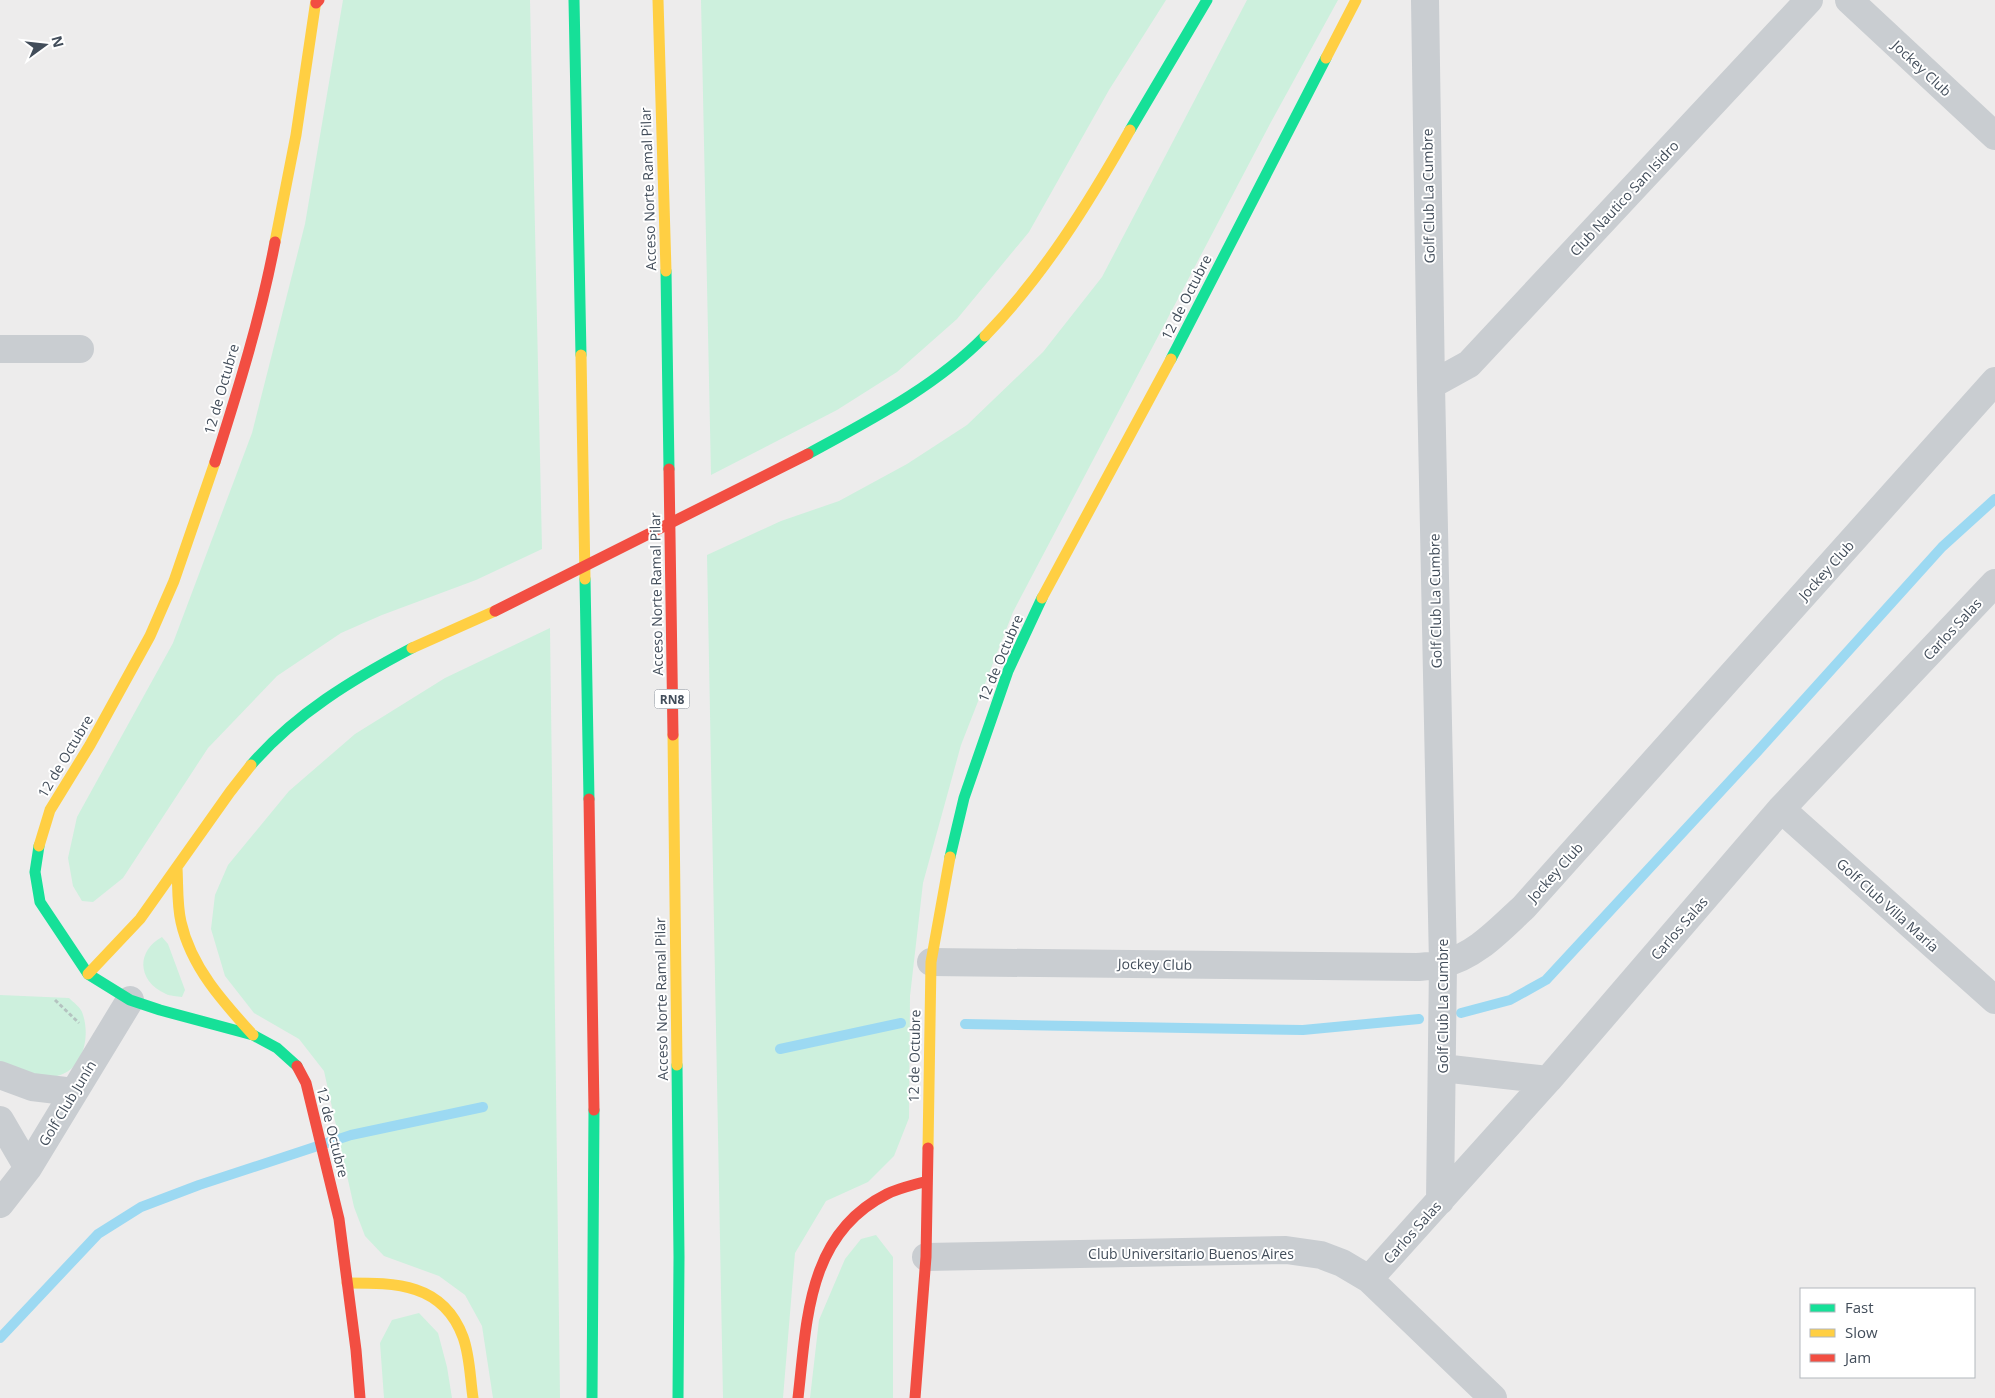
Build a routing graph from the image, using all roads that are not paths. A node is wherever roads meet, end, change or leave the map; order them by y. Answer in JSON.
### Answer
{"nodes":[{"id":1,"x":574,"y":0,"type":"edge"},
{"id":2,"x":658,"y":0,"type":"edge"},
{"id":3,"x":1207,"y":0,"type":"edge"},
{"id":4,"x":1356,"y":0,"type":"edge"},
{"id":5,"x":1425,"y":0,"type":"edge"},
{"id":6,"x":1809,"y":0,"type":"edge"},
{"id":7,"x":1849,"y":0,"type":"edge"},
{"id":8,"x":317,"y":1,"type":"edge"},
{"id":9,"x":1995,"y":136,"type":"edge"},
{"id":10,"x":0,"y":349,"type":"edge"},
{"id":11,"x":80,"y":349,"type":"dead end"},
{"id":12,"x":1995,"y":381,"type":"edge"},
{"id":13,"x":1430,"y":385,"type":"junction"},
{"id":14,"x":1995,"y":583,"type":"edge"},
{"id":15,"x":1781,"y":810,"type":"junction"},
{"id":16,"x":177,"y":868,"type":"junction"},
{"id":17,"x":931,"y":962,"type":"junction"},
{"id":18,"x":1443,"y":964,"type":"junction"},
{"id":19,"x":88,"y":974,"type":"junction"},
{"id":20,"x":130,"y":1000,"type":"junction"},
{"id":21,"x":1995,"y":1000,"type":"edge"},
{"id":22,"x":253,"y":1035,"type":"junction"},
{"id":23,"x":1442,"y":1068,"type":"junction"},
{"id":24,"x":0,"y":1075,"type":"edge"},
{"id":25,"x":1548,"y":1080,"type":"junction"},
{"id":26,"x":74,"y":1092,"type":"junction"},
{"id":27,"x":0,"y":1120,"type":"edge"},
{"id":28,"x":28,"y":1168,"type":"junction"},
{"id":29,"x":927,"y":1181,"type":"junction"},
{"id":30,"x":1440,"y":1202,"type":"junction"},
{"id":31,"x":0,"y":1204,"type":"edge"},
{"id":32,"x":926,"y":1257,"type":"junction"},
{"id":33,"x":1369,"y":1279,"type":"junction"},
{"id":34,"x":347,"y":1283,"type":"junction"},
{"id":35,"x":360,"y":1398,"type":"edge"},
{"id":36,"x":473,"y":1398,"type":"edge"},
{"id":37,"x":592,"y":1398,"type":"edge"},
{"id":38,"x":678,"y":1398,"type":"edge"},
{"id":39,"x":798,"y":1398,"type":"edge"},
{"id":40,"x":915,"y":1398,"type":"edge"},
{"id":41,"x":1493,"y":1398,"type":"edge"}],
"edges":[{"from":1,"to":37,"type":"main road"},
{"from":2,"to":38,"type":"main road","name":"Acceso Norte Ramal Pilar","number":"RN8"},
{"from":3,"to":16,"type":"main road","bridge":true},
{"from":4,"to":17,"type":"main road","name":"12 de Octubre"},
{"from":5,"to":13,"type":"street","name":"Golf Club La Cumbre"},
{"from":6,"to":13,"type":"street","name":"Club Nautico San Isidro"},
{"from":7,"to":9,"type":"street","name":"Jockey Club"},
{"from":8,"to":19,"type":"main road","name":"12 de Octubre"},
{"from":10,"to":11,"type":"street"},
{"from":12,"to":18,"type":"street","name":"Jockey Club"},
{"from":13,"to":18,"type":"street","name":"Golf Club La Cumbre"},
{"from":14,"to":15,"type":"street","name":"Carlos Salas"},
{"from":15,"to":21,"type":"street","name":"Golf Club Villa María"},
{"from":15,"to":25,"type":"street","name":"Carlos Salas"},
{"from":16,"to":19,"type":"main road"},
{"from":16,"to":22,"type":"main road"},
{"from":17,"to":18,"type":"street","name":"Jockey Club"},
{"from":17,"to":29,"type":"main road","name":"12 de Octubre"},
{"from":18,"to":23,"type":"street","name":"Golf Club La Cumbre"},
{"from":19,"to":20,"type":"main road","name":"12 de Octubre"},
{"from":20,"to":22,"type":"main road","name":"12 de Octubre"},
{"from":20,"to":26,"type":"street","name":"Golf Club Junín"},
{"from":22,"to":34,"type":"main road","name":"12 de Octubre"},
{"from":23,"to":25,"type":"street"},
{"from":23,"to":30,"type":"street","name":"Golf Club La Cumbre"},
{"from":24,"to":26,"type":"street"},
{"from":25,"to":30,"type":"street","name":"Carlos Salas"},
{"from":26,"to":28,"type":"street","name":"Golf Club Junín"},
{"from":27,"to":28,"type":"street"},
{"from":28,"to":31,"type":"street","name":"Golf Club Junín"},
{"from":29,"to":32,"type":"main road","name":"12 de Octubre"},
{"from":29,"to":39,"type":"main road"},
{"from":30,"to":33,"type":"street","name":"Carlos Salas"},
{"from":32,"to":33,"type":"street","name":"Club Universitario Buenos Aires"},
{"from":32,"to":40,"type":"main road","name":"12 de Octubre"},
{"from":33,"to":41,"type":"street","name":"Club Universitario Buenos Aires"},
{"from":34,"to":35,"type":"main road","name":"12 de Octubre"},
{"from":34,"to":36,"type":"main road"}]}
